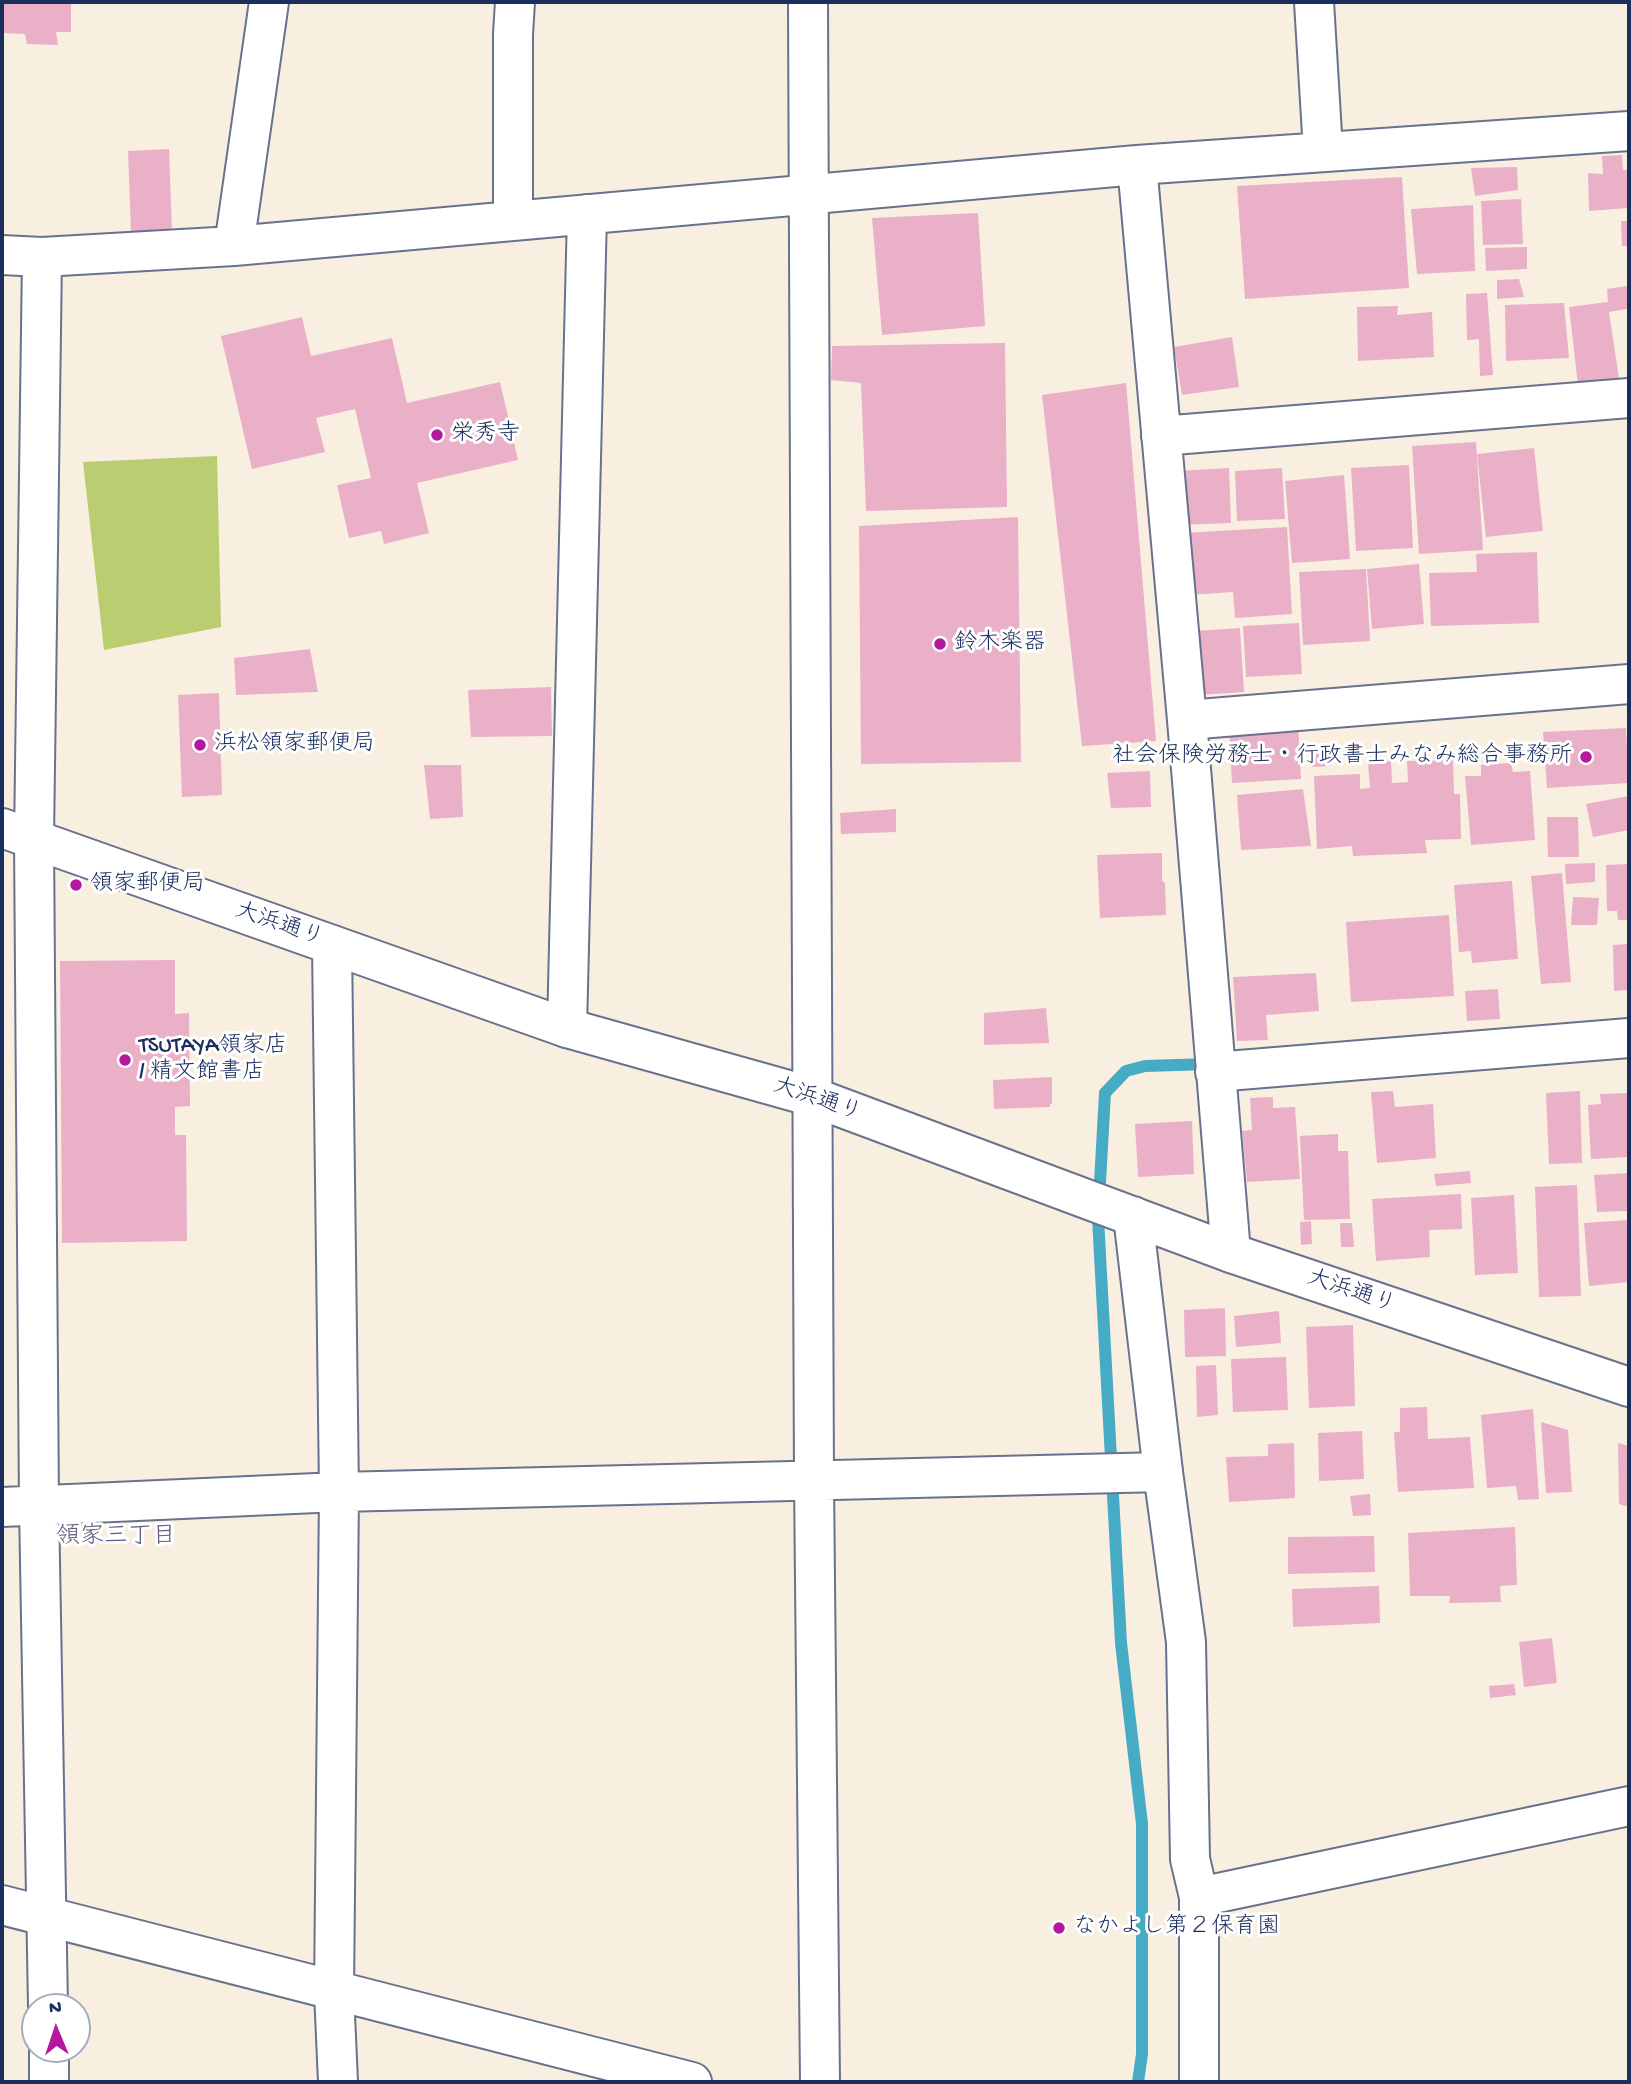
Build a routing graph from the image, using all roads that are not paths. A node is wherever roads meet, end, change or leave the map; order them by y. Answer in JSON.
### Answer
{"nodes":[{"id":1,"x":269,"y":2,"type":"edge"},
{"id":2,"x":515,"y":2,"type":"edge"},
{"id":3,"x":808,"y":2,"type":"edge"},
{"id":4,"x":1314,"y":2,"type":"edge"},
{"id":5,"x":1629,"y":131,"type":"edge"},
{"id":6,"x":1322,"y":151,"type":"junction"},
{"id":7,"x":1137,"y":165,"type":"junction"},
{"id":8,"x":808,"y":195,"type":"junction"},
{"id":9,"x":587,"y":214,"type":"junction"},
{"id":10,"x":513,"y":220,"type":"junction"},
{"id":11,"x":234,"y":246,"type":"junction"},
{"id":12,"x":2,"y":256,"type":"edge"},
{"id":13,"x":42,"y":257,"type":"junction"},
{"id":14,"x":1629,"y":398,"type":"edge"},
{"id":15,"x":1161,"y":436,"type":"junction"},
{"id":16,"x":1629,"y":684,"type":"edge"},
{"id":17,"x":1187,"y":720,"type":"junction"},
{"id":18,"x":18,"y":834,"type":"edge"},
{"id":19,"x":332,"y":945,"type":"junction"},
{"id":20,"x":568,"y":1028,"type":"junction"},
{"id":21,"x":1629,"y":1038,"type":"edge"},
{"id":22,"x":1215,"y":1072,"type":"junction"},
{"id":23,"x":813,"y":1097,"type":"junction"},
{"id":24,"x":1133,"y":1216,"type":"junction"},
{"id":25,"x":1231,"y":1253,"type":"junction"},
{"id":26,"x":1629,"y":1387,"type":"edge"},
{"id":27,"x":1163,"y":1472,"type":"junction"},
{"id":28,"x":814,"y":1480,"type":"junction"},
{"id":29,"x":339,"y":1492,"type":"junction"},
{"id":30,"x":39,"y":1506,"type":"junction"},
{"id":31,"x":2,"y":1507,"type":"edge"},
{"id":32,"x":1629,"y":1806,"type":"edge"},
{"id":33,"x":1199,"y":1897,"type":"junction"},
{"id":34,"x":2,"y":1905,"type":"edge"},
{"id":35,"x":48,"y":1916,"type":"junction"},
{"id":36,"x":334,"y":1992,"type":"junction"},
{"id":37,"x":48,"y":1993,"type":"edge"},
{"id":38,"x":49,"y":2063,"type":"edge"},
{"id":39,"x":49,"y":2082,"type":"edge"},
{"id":40,"x":338,"y":2082,"type":"edge"},
{"id":41,"x":692,"y":2082,"type":"edge"},
{"id":42,"x":820,"y":2082,"type":"edge"},
{"id":43,"x":1199,"y":2082,"type":"edge"}],
"edges":[{"from":1,"to":11,"type":"street"},
{"from":2,"to":10,"type":"street"},
{"from":3,"to":8,"type":"street"},
{"from":4,"to":6,"type":"street"},
{"from":5,"to":6,"type":"street"},
{"from":6,"to":7,"type":"street"},
{"from":7,"to":8,"type":"street"},
{"from":7,"to":15,"type":"street"},
{"from":8,"to":9,"type":"street"},
{"from":8,"to":23,"type":"street"},
{"from":9,"to":10,"type":"street"},
{"from":9,"to":20,"type":"street"},
{"from":10,"to":11,"type":"street"},
{"from":11,"to":13,"type":"street"},
{"from":12,"to":13,"type":"street"},
{"from":13,"to":18,"type":"street"},
{"from":14,"to":15,"type":"street"},
{"from":15,"to":17,"type":"street"},
{"from":16,"to":17,"type":"street"},
{"from":17,"to":22,"type":"street"},
{"from":18,"to":19,"type":"street","name":"大浜通り"},
{"from":18,"to":30,"type":"street"},
{"from":19,"to":20,"type":"street","name":"大浜通り"},
{"from":19,"to":29,"type":"street"},
{"from":20,"to":23,"type":"street","name":"大浜通り"},
{"from":21,"to":22,"type":"street"},
{"from":22,"to":25,"type":"street"},
{"from":23,"to":24,"type":"street","name":"大浜通り"},
{"from":23,"to":28,"type":"street"},
{"from":24,"to":25,"type":"street","name":"大浜通り"},
{"from":24,"to":27,"type":"street"},
{"from":25,"to":26,"type":"street","name":"大浜通り"},
{"from":27,"to":28,"type":"street"},
{"from":27,"to":33,"type":"street"},
{"from":28,"to":29,"type":"street"},
{"from":28,"to":42,"type":"street"},
{"from":29,"to":30,"type":"street"},
{"from":29,"to":36,"type":"street"},
{"from":30,"to":31,"type":"street"},
{"from":30,"to":35,"type":"street"},
{"from":32,"to":33,"type":"street"},
{"from":33,"to":43,"type":"street"},
{"from":34,"to":35,"type":"street"},
{"from":35,"to":36,"type":"street"},
{"from":35,"to":37,"type":"street"},
{"from":36,"to":40,"type":"street"},
{"from":36,"to":41,"type":"street"},
{"from":38,"to":39,"type":"street"}]}
